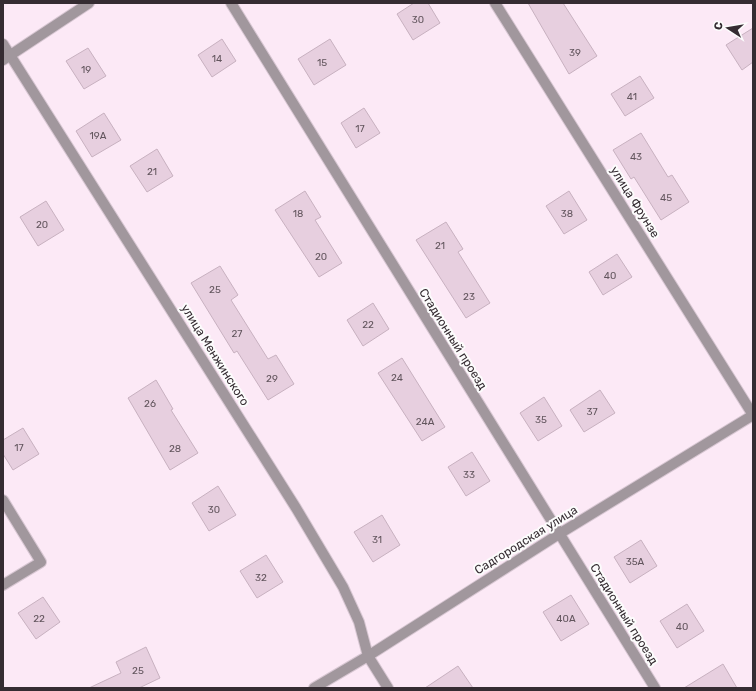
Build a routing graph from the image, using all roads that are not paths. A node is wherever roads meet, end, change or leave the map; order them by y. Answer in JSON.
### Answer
{"nodes":[{"id":1,"x":89,"y":3,"type":"edge"},
{"id":2,"x":230,"y":3,"type":"edge"},
{"id":3,"x":494,"y":3,"type":"edge"},
{"id":4,"x":3,"y":44,"type":"edge"},
{"id":5,"x":6,"y":58,"type":"edge"},
{"id":6,"x":753,"y":415,"type":"edge"},
{"id":7,"x":3,"y":500,"type":"edge"},
{"id":8,"x":559,"y":534,"type":"junction"},
{"id":9,"x":3,"y":585,"type":"edge"},
{"id":10,"x":368,"y":656,"type":"junction"},
{"id":11,"x":314,"y":688,"type":"edge"},
{"id":12,"x":388,"y":688,"type":"edge"},
{"id":13,"x":655,"y":688,"type":"edge"}],
"edges":[{"from":1,"to":5,"type":"street"},
{"from":2,"to":8,"type":"street","name":"Стадионный проезд"},
{"from":3,"to":6,"type":"street","name":"улица Фрунзе"},
{"from":4,"to":5,"type":"street","name":"улица Менжинского"},
{"from":5,"to":10,"type":"street","name":"улица Менжинского"},
{"from":6,"to":8,"type":"street","name":"Садгородская улица"},
{"from":7,"to":9,"type":"street"},
{"from":8,"to":10,"type":"street","name":"Садгородская улица"},
{"from":8,"to":13,"type":"street","name":"Стадионный проезд"},
{"from":10,"to":11,"type":"street","name":"Садгородская улица"},
{"from":10,"to":12,"type":"street","name":"улица Менжинского"}]}
